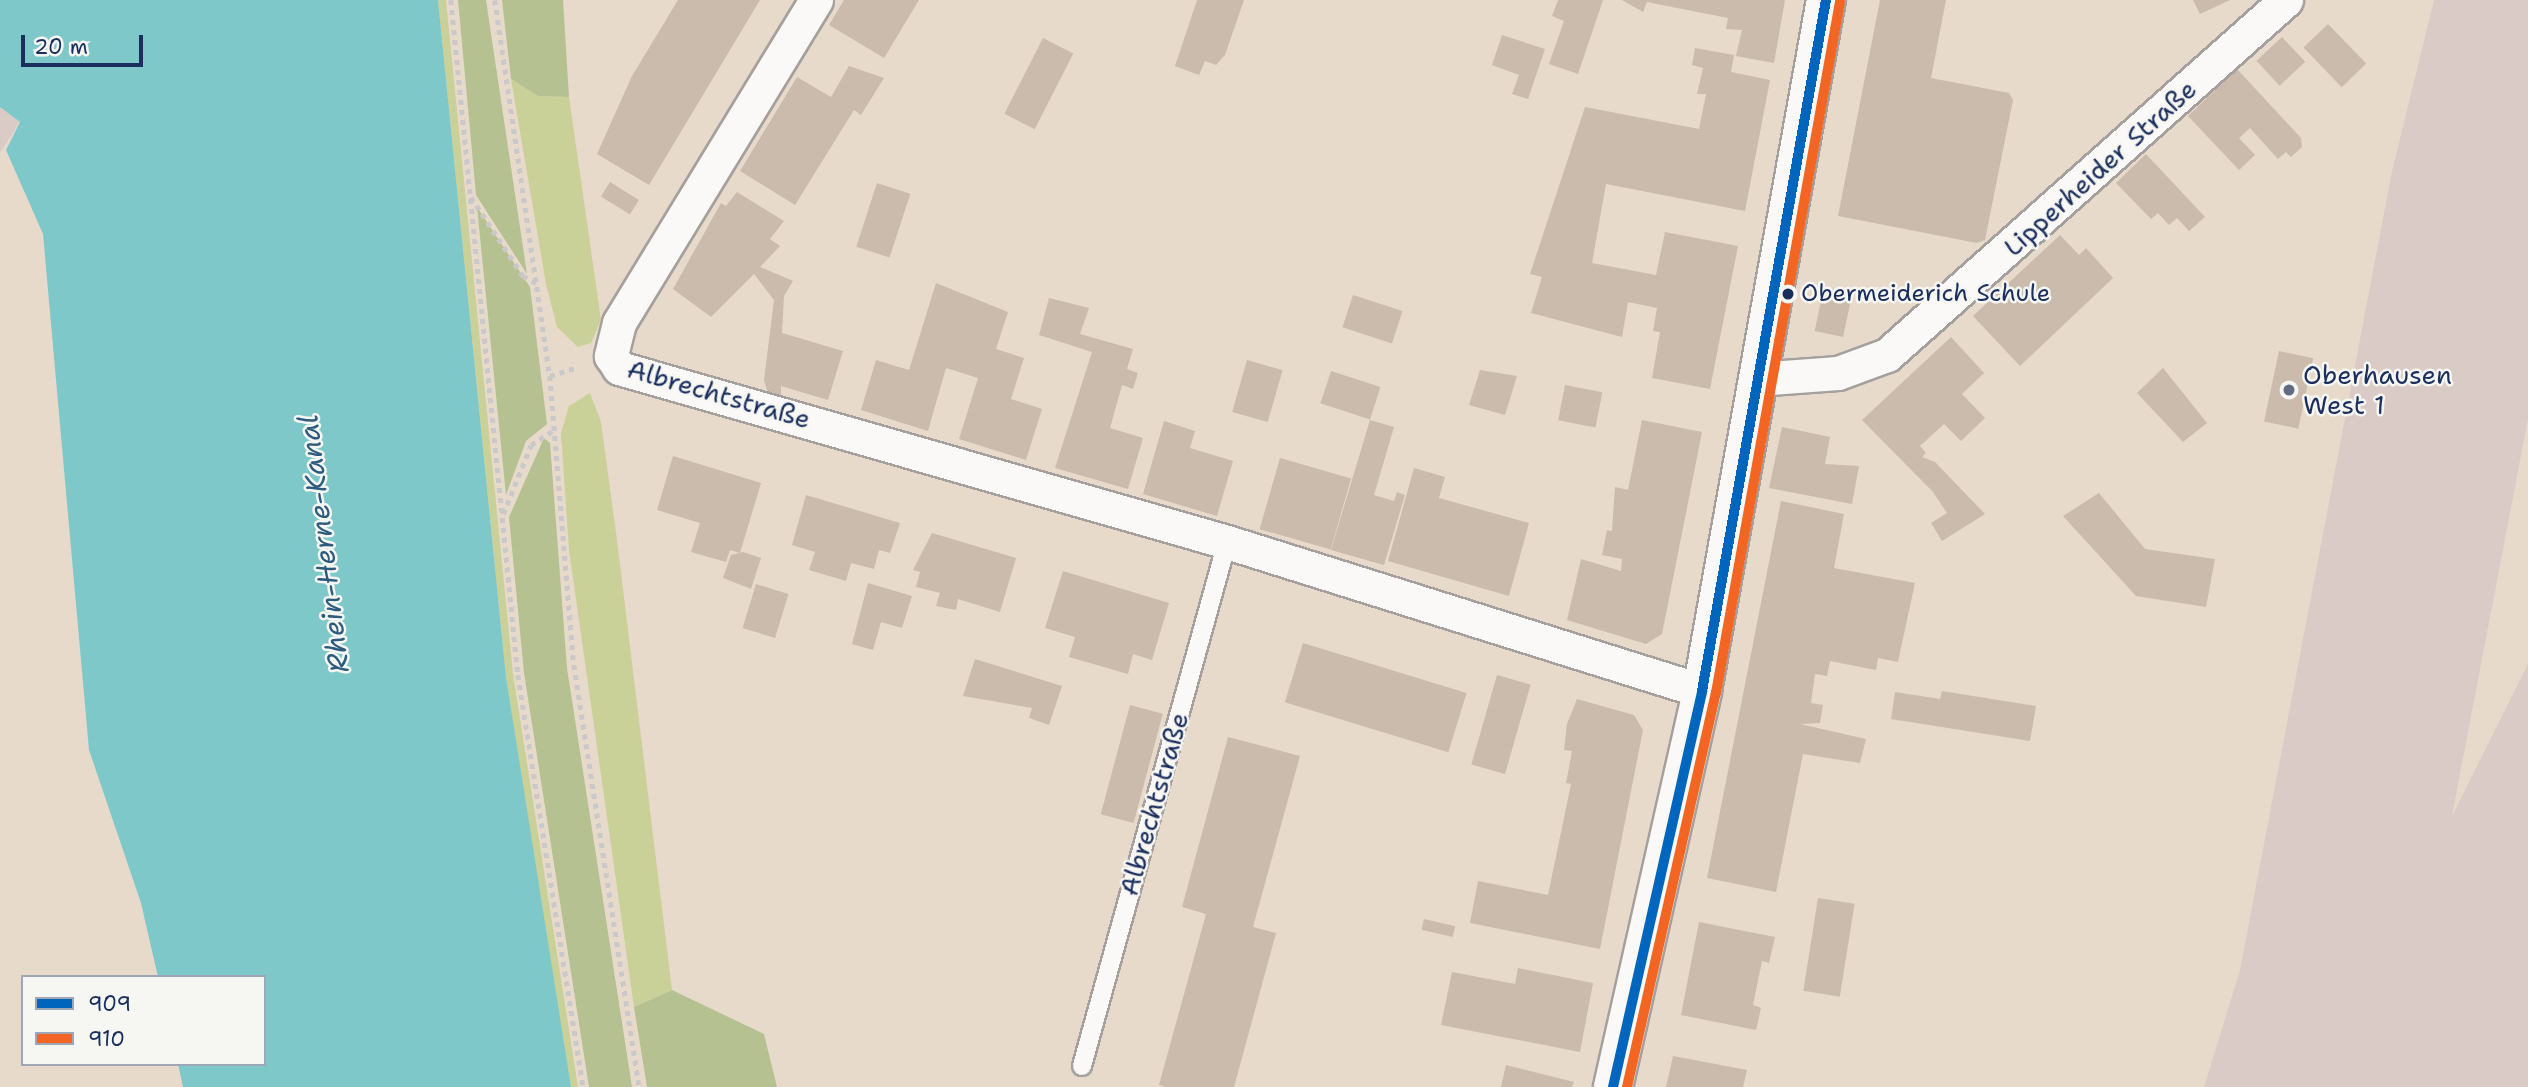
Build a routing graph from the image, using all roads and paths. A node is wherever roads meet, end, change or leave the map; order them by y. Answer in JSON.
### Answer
{"nodes":[{"id":1,"x":452,"y":0,"type":"edge"},
{"id":2,"x":495,"y":0,"type":"edge"},
{"id":3,"x":816,"y":0,"type":"edge"},
{"id":4,"x":1826,"y":0,"type":"edge"},
{"id":5,"x":2286,"y":0,"type":"edge"},
{"id":6,"x":470,"y":197,"type":"junction"},
{"id":7,"x":537,"y":284,"type":"junction"},
{"id":8,"x":1756,"y":379,"type":"junction"},
{"id":9,"x":554,"y":430,"type":"junction"},
{"id":10,"x":502,"y":515,"type":"junction"},
{"id":11,"x":1227,"y":542,"type":"junction"},
{"id":12,"x":1702,"y":691,"type":"junction"},
{"id":13,"x":1082,"y":1066,"type":"dead end"},
{"id":14,"x":583,"y":1087,"type":"edge"},
{"id":15,"x":639,"y":1087,"type":"edge"},
{"id":16,"x":1614,"y":1087,"type":"edge"}],
"edges":[{"from":1,"to":6,"type":"path"},
{"from":2,"to":7,"type":"path"},
{"from":3,"to":11,"type":"street","name":"Albrechtstraße"},
{"from":4,"to":8,"type":"street"},
{"from":5,"to":8,"type":"street","name":"Lipperheider Straße"},
{"from":6,"to":7,"type":"path"},
{"from":6,"to":10,"type":"path"},
{"from":7,"to":9,"type":"path"},
{"from":8,"to":12,"type":"street"},
{"from":9,"to":10,"type":"path"},
{"from":9,"to":15,"type":"path"},
{"from":10,"to":14,"type":"path"},
{"from":11,"to":12,"type":"street","name":"Albrechtstraße"},
{"from":11,"to":13,"type":"lane","name":"Albrechtstraße"},
{"from":12,"to":16,"type":"street"}]}
